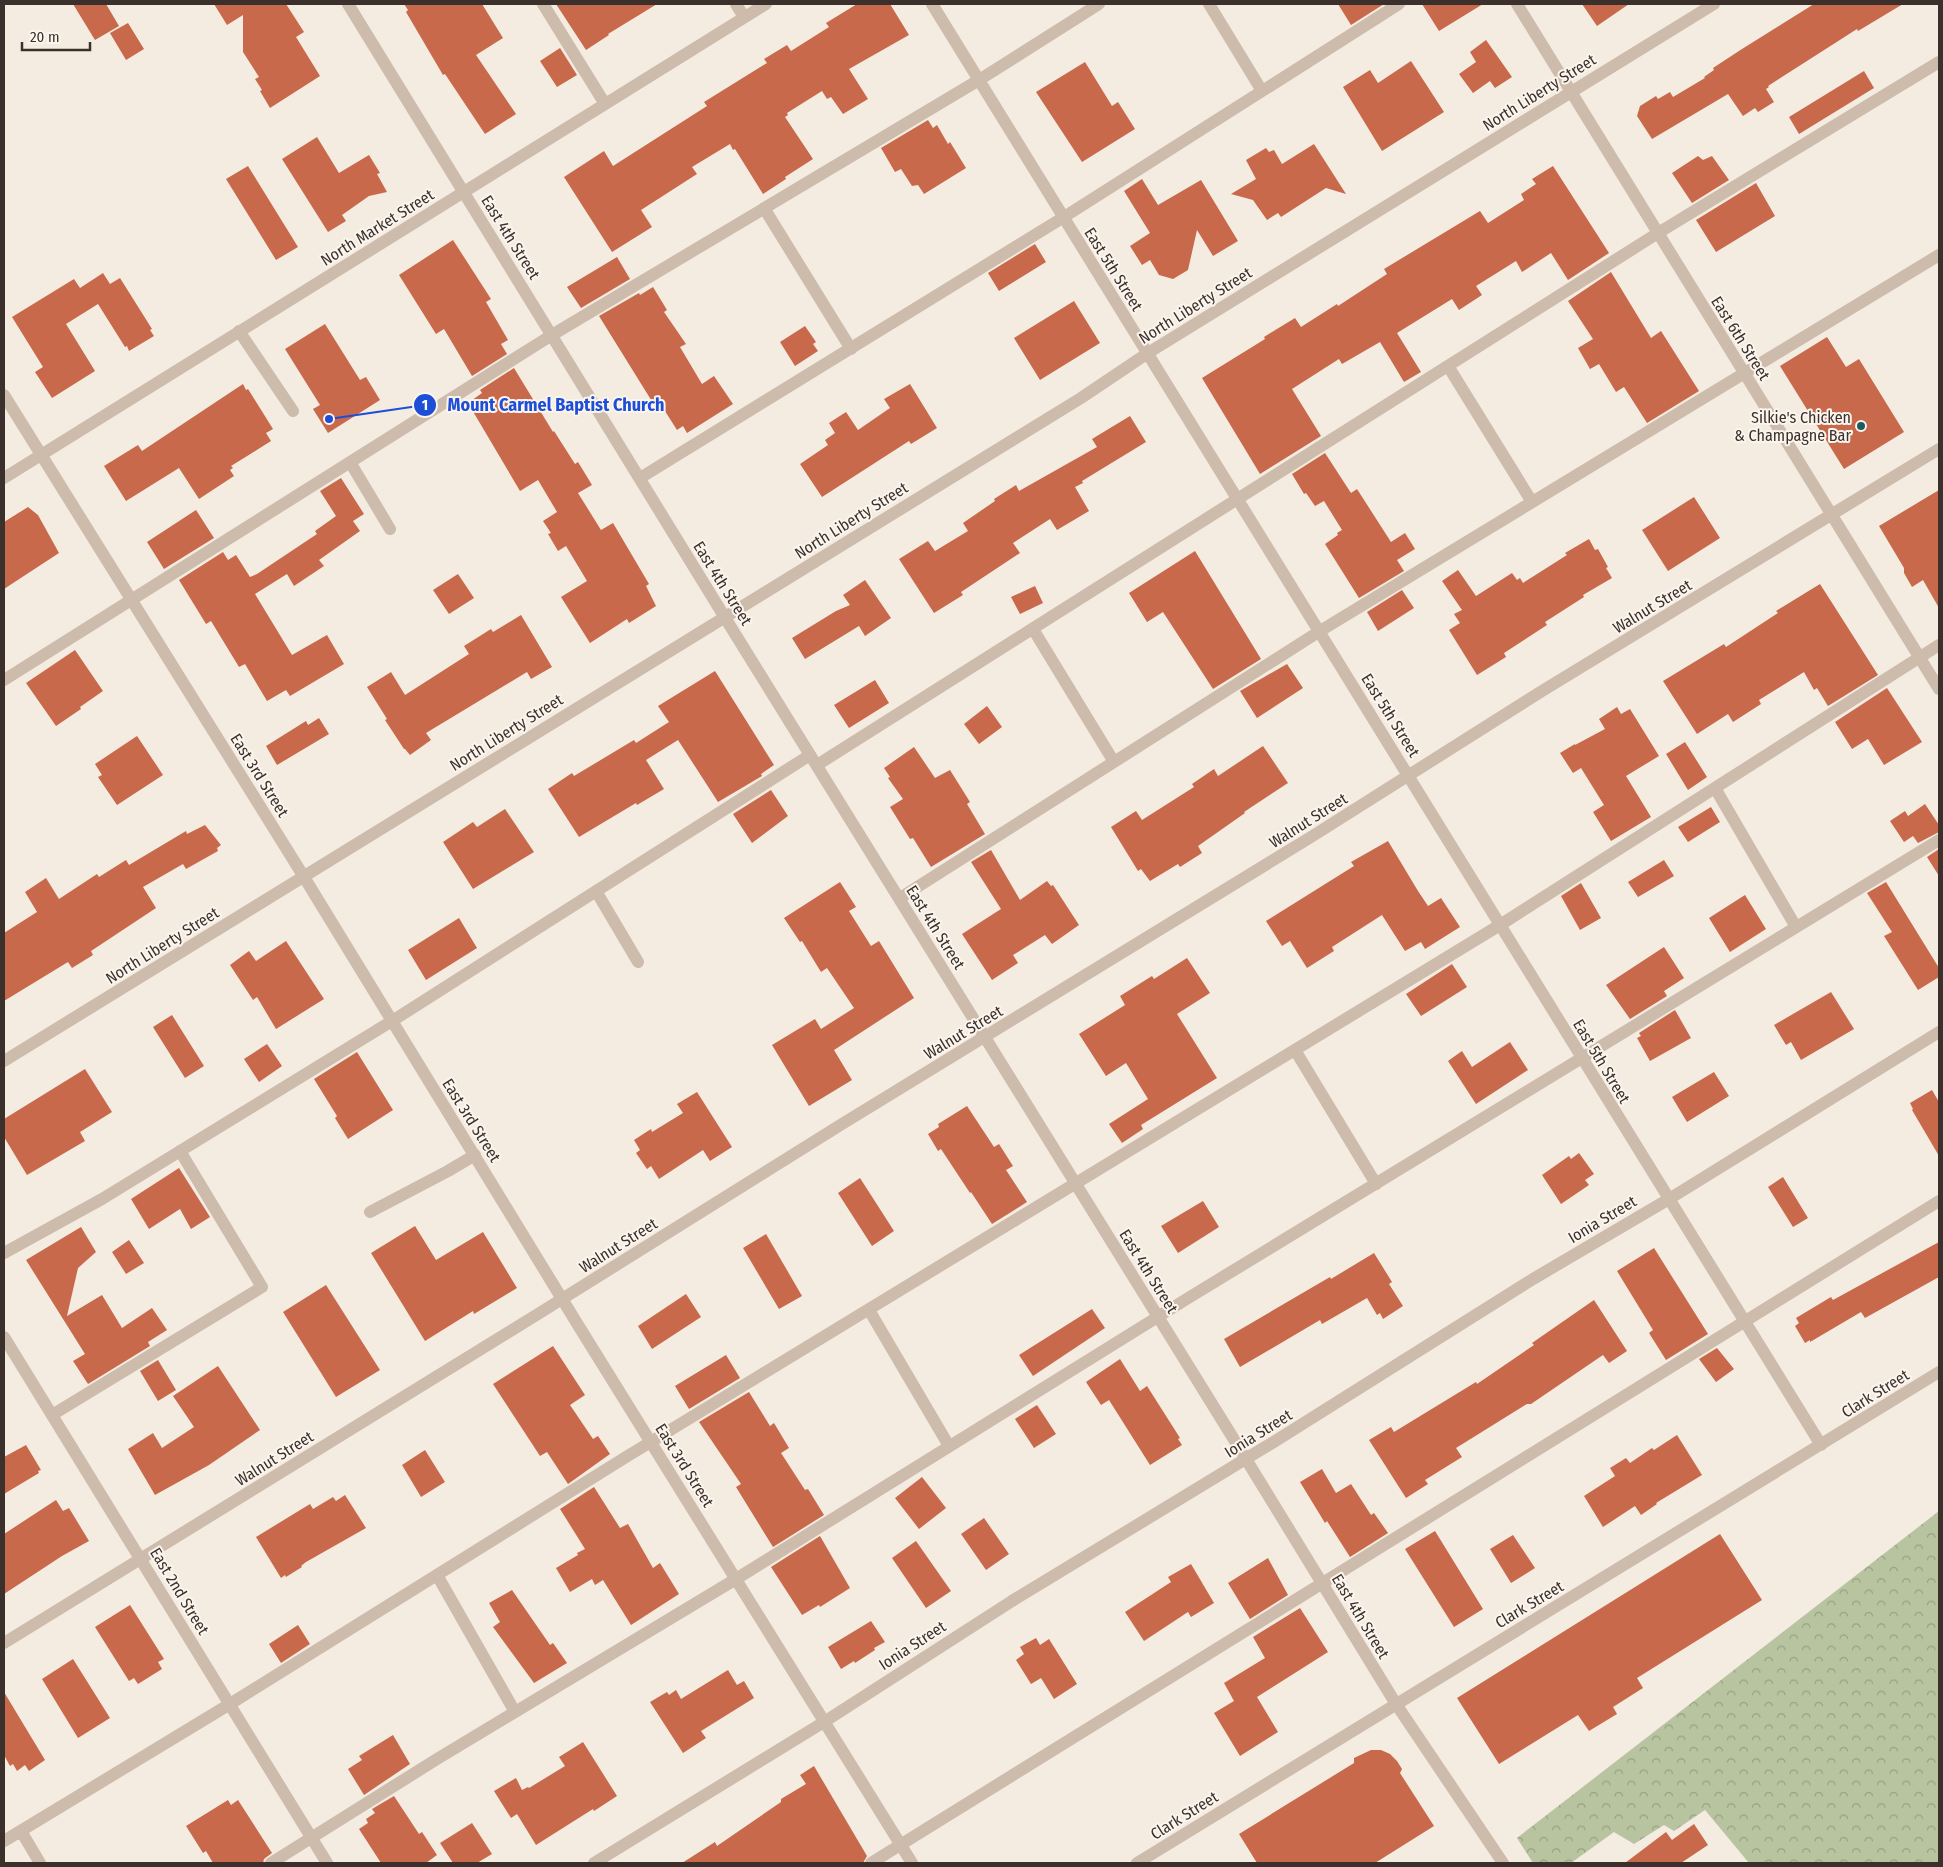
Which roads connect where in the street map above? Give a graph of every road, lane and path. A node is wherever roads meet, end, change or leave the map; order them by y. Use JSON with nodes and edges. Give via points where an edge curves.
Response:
{"nodes":[{"id":1,"x":348,"y":4,"type":"edge"},
{"id":2,"x":543,"y":4,"type":"edge"},
{"id":3,"x":736,"y":4,"type":"edge"},
{"id":4,"x":766,"y":4,"type":"edge"},
{"id":5,"x":932,"y":4,"type":"edge"},
{"id":6,"x":1099,"y":4,"type":"edge"},
{"id":7,"x":1209,"y":4,"type":"edge"},
{"id":8,"x":1399,"y":4,"type":"edge"},
{"id":9,"x":1517,"y":4,"type":"edge"},
{"id":10,"x":1714,"y":4,"type":"edge"},
{"id":11,"x":744,"y":17,"type":"junction"},
{"id":12,"x":1939,"y":62,"type":"edge"},
{"id":13,"x":978,"y":80,"type":"junction"},
{"id":14,"x":1262,"y":91,"type":"junction"},
{"id":15,"x":1571,"y":92,"type":"junction"},
{"id":16,"x":605,"y":104,"type":"junction"},
{"id":17,"x":465,"y":192,"type":"junction"},
{"id":18,"x":764,"y":208,"type":"junction"},
{"id":19,"x":1064,"y":217,"type":"junction"},
{"id":20,"x":1658,"y":233,"type":"junction"},
{"id":21,"x":1939,"y":255,"type":"edge"},
{"id":22,"x":239,"y":331,"type":"junction"},
{"id":23,"x":552,"y":335,"type":"junction"},
{"id":24,"x":850,"y":349,"type":"junction"},
{"id":25,"x":1148,"y":353,"type":"junction"},
{"id":26,"x":1448,"y":366,"type":"junction"},
{"id":27,"x":1744,"y":373,"type":"junction"},
{"id":28,"x":4,"y":395,"type":"edge"},
{"id":29,"x":293,"y":411,"type":"dead end"},
{"id":30,"x":1939,"y":449,"type":"edge"},
{"id":31,"x":40,"y":454,"type":"junction"},
{"id":32,"x":350,"y":462,"type":"junction"},
{"id":33,"x":4,"y":478,"type":"edge"},
{"id":34,"x":640,"y":478,"type":"junction"},
{"id":35,"x":1238,"y":499,"type":"junction"},
{"id":36,"x":1532,"y":502,"type":"junction"},
{"id":37,"x":1832,"y":516,"type":"junction"},
{"id":38,"x":390,"y":528,"type":"dead end"},
{"id":39,"x":132,"y":600,"type":"junction"},
{"id":40,"x":724,"y":616,"type":"junction"},
{"id":41,"x":1033,"y":629,"type":"junction"},
{"id":42,"x":1320,"y":631,"type":"junction"},
{"id":43,"x":1939,"y":645,"type":"edge"},
{"id":44,"x":1920,"y":657,"type":"junction"},
{"id":45,"x":4,"y":680,"type":"edge"},
{"id":46,"x":1939,"y":689,"type":"edge"},
{"id":47,"x":814,"y":760,"type":"junction"},
{"id":48,"x":1114,"y":762,"type":"junction"},
{"id":49,"x":1409,"y":775,"type":"junction"},
{"id":50,"x":1715,"y":788,"type":"junction"},
{"id":51,"x":1939,"y":840,"type":"edge"},
{"id":52,"x":304,"y":877,"type":"junction"},
{"id":53,"x":596,"y":891,"type":"junction"},
{"id":54,"x":900,"y":898,"type":"junction"},
{"id":55,"x":1500,"y":925,"type":"junction"},
{"id":56,"x":1796,"y":927,"type":"junction"},
{"id":57,"x":638,"y":962,"type":"dead end"},
{"id":58,"x":392,"y":1021,"type":"junction"},
{"id":59,"x":1939,"y":1032,"type":"edge"},
{"id":60,"x":986,"y":1037,"type":"junction"},
{"id":61,"x":1295,"y":1050,"type":"junction"},
{"id":62,"x":1582,"y":1058,"type":"junction"},
{"id":63,"x":4,"y":1061,"type":"edge"},
{"id":64,"x":180,"y":1151,"type":"junction"},
{"id":65,"x":475,"y":1155,"type":"junction"},
{"id":66,"x":1076,"y":1184,"type":"junction"},
{"id":67,"x":1376,"y":1184,"type":"junction"},
{"id":68,"x":1669,"y":1199,"type":"junction"},
{"id":69,"x":1939,"y":1201,"type":"edge"},
{"id":70,"x":370,"y":1212,"type":"dead end"},
{"id":71,"x":4,"y":1253,"type":"edge"},
{"id":72,"x":563,"y":1298,"type":"junction"},
{"id":73,"x":869,"y":1310,"type":"junction"},
{"id":74,"x":1159,"y":1317,"type":"junction"},
{"id":75,"x":1745,"y":1322,"type":"junction"},
{"id":76,"x":4,"y":1337,"type":"edge"},
{"id":77,"x":1939,"y":1372,"type":"edge"},
{"id":78,"x":52,"y":1416,"type":"junction"},
{"id":79,"x":651,"y":1442,"type":"junction"},
{"id":80,"x":1820,"y":1445,"type":"junction"},
{"id":81,"x":950,"y":1446,"type":"junction"},
{"id":82,"x":1246,"y":1459,"type":"junction"},
{"id":83,"x":140,"y":1558,"type":"junction"},
{"id":84,"x":437,"y":1575,"type":"junction"},
{"id":85,"x":736,"y":1579,"type":"junction"},
{"id":86,"x":1322,"y":1584,"type":"junction"},
{"id":87,"x":4,"y":1643,"type":"edge"},
{"id":88,"x":230,"y":1704,"type":"junction"},
{"id":89,"x":1396,"y":1704,"type":"junction"},
{"id":90,"x":515,"y":1712,"type":"junction"},
{"id":91,"x":824,"y":1722,"type":"junction"},
{"id":92,"x":21,"y":1830,"type":"junction"},
{"id":93,"x":312,"y":1838,"type":"junction"},
{"id":94,"x":4,"y":1841,"type":"edge"},
{"id":95,"x":901,"y":1845,"type":"junction"},
{"id":96,"x":40,"y":1863,"type":"edge"},
{"id":97,"x":271,"y":1863,"type":"edge"},
{"id":98,"x":327,"y":1863,"type":"edge"},
{"id":99,"x":594,"y":1863,"type":"edge"},
{"id":100,"x":871,"y":1863,"type":"edge"},
{"id":101,"x":912,"y":1863,"type":"edge"},
{"id":102,"x":1137,"y":1863,"type":"edge"},
{"id":103,"x":1503,"y":1863,"type":"edge"}],
"edges":[{"from":1,"to":17,"type":"street","name":"East 4th Street"},
{"from":2,"to":16,"type":"street"},
{"from":3,"to":11,"type":"street"},
{"from":4,"to":11,"type":"street","name":"North Market Street"},
{"from":5,"to":13,"type":"street","name":"East 5th Street"},
{"from":6,"to":13,"type":"street"},
{"from":7,"to":14,"type":"street"},
{"from":8,"to":14,"type":"street"},
{"from":9,"to":15,"type":"street","name":"East 6th Street"},
{"from":10,"to":15,"type":"street","name":"North Liberty Street"},
{"from":11,"to":16,"type":"street","name":"North Market Street"},
{"from":12,"to":20,"type":"street"},
{"from":13,"to":18,"type":"street"},
{"from":13,"to":19,"type":"street","name":"East 5th Street"},
{"from":14,"to":19,"type":"street"},
{"from":15,"to":20,"type":"street","name":"East 6th Street"},
{"from":15,"to":25,"type":"street","name":"North Liberty Street"},
{"from":16,"to":17,"type":"street","name":"North Market Street"},
{"from":17,"to":22,"type":"street","name":"North Market Street"},
{"from":17,"to":23,"type":"street","name":"East 4th Street"},
{"from":18,"to":23,"type":"street"},
{"from":18,"to":24,"type":"street"},
{"from":19,"to":24,"type":"street"},
{"from":19,"to":25,"type":"street","name":"East 5th Street"},
{"from":20,"to":26,"type":"street"},
{"from":20,"to":27,"type":"street","name":"East 6th Street"},
{"from":21,"to":27,"type":"street"},
{"from":22,"to":29,"type":"street"},
{"from":22,"to":31,"type":"street","name":"North Market Street"},
{"from":23,"to":32,"type":"street"},
{"from":23,"to":34,"type":"street","name":"East 4th Street"},
{"from":24,"to":34,"type":"street"},
{"from":25,"to":35,"type":"street","name":"East 5th Street"},
{"from":25,"to":40,"type":"street","name":"North Liberty Street"},
{"from":26,"to":35,"type":"street"},
{"from":26,"to":36,"type":"street"},
{"from":27,"to":36,"type":"street"},
{"from":27,"to":37,"type":"street","name":"East 6th Street"},
{"from":28,"to":31,"type":"street","name":"East 3rd Street"},
{"from":30,"to":37,"type":"street","name":"Walnut Street"},
{"from":31,"to":33,"type":"street","name":"North Market Street"},
{"from":31,"to":39,"type":"street","name":"East 3rd Street"},
{"from":32,"to":38,"type":"street"},
{"from":32,"to":39,"type":"street"},
{"from":34,"to":40,"type":"street","name":"East 4th Street"},
{"from":35,"to":41,"type":"street"},
{"from":35,"to":42,"type":"street","name":"East 5th Street"},
{"from":36,"to":42,"type":"street"},
{"from":37,"to":44,"type":"street","name":"East 6th Street"},
{"from":37,"to":49,"type":"street","name":"Walnut Street"},
{"from":39,"to":45,"type":"street"},
{"from":39,"to":52,"type":"street","name":"East 3rd Street"},
{"from":40,"to":47,"type":"street","name":"East 4th Street"},
{"from":40,"to":52,"type":"street","name":"North Liberty Street"},
{"from":41,"to":47,"type":"street"},
{"from":41,"to":48,"type":"street"},
{"from":42,"to":48,"type":"street"},
{"from":42,"to":49,"type":"street","name":"East 5th Street"},
{"from":43,"to":44,"type":"street"},
{"from":44,"to":46,"type":"street","name":"East 6th Street"},
{"from":44,"to":50,"type":"street"},
{"from":47,"to":53,"type":"street"},
{"from":47,"to":54,"type":"street","name":"East 4th Street"},
{"from":48,"to":54,"type":"street"},
{"from":49,"to":55,"type":"street","name":"East 5th Street"},
{"from":49,"to":60,"type":"street","name":"Walnut Street"},
{"from":50,"to":55,"type":"street"},
{"from":50,"to":56,"type":"street"},
{"from":51,"to":56,"type":"street"},
{"from":52,"to":58,"type":"street","name":"East 3rd Street"},
{"from":52,"to":63,"type":"street","name":"North Liberty Street"},
{"from":53,"to":57,"type":"street"},
{"from":53,"to":58,"type":"street"},
{"from":54,"to":60,"type":"street","name":"East 4th Street"},
{"from":55,"to":61,"type":"street"},
{"from":55,"to":62,"type":"street","name":"East 5th Street"},
{"from":56,"to":62,"type":"street"},
{"from":58,"to":64,"type":"street"},
{"from":58,"to":65,"type":"street","name":"East 3rd Street"},
{"from":59,"to":68,"type":"street","name":"Ionia Street"},
{"from":60,"to":66,"type":"street","name":"East 4th Street"},
{"from":60,"to":72,"type":"street","name":"Walnut Street"},
{"from":61,"to":66,"type":"street"},
{"from":61,"to":67,"type":"street"},
{"from":62,"to":67,"type":"street"},
{"from":62,"to":68,"type":"street","name":"East 5th Street"},
{"from":64,"to":71,"type":"street"},
{"from":64,"to":78,"type":"street","via":[[262,1287]]},
{"from":65,"to":70,"type":"street"},
{"from":65,"to":72,"type":"street","name":"East 3rd Street"},
{"from":66,"to":73,"type":"street"},
{"from":66,"to":74,"type":"street","name":"East 4th Street"},
{"from":67,"to":74,"type":"street"},
{"from":68,"to":75,"type":"street","name":"East 5th Street"},
{"from":68,"to":82,"type":"street","name":"Ionia Street"},
{"from":69,"to":75,"type":"street"},
{"from":72,"to":79,"type":"street","name":"East 3rd Street"},
{"from":72,"to":83,"type":"street","name":"Walnut Street"},
{"from":73,"to":79,"type":"street"},
{"from":73,"to":81,"type":"street"},
{"from":74,"to":81,"type":"street"},
{"from":74,"to":82,"type":"street","name":"East 4th Street"},
{"from":75,"to":80,"type":"street","name":"East 5th Street"},
{"from":75,"to":86,"type":"street"},
{"from":76,"to":78,"type":"street","name":"East 2nd Street"},
{"from":77,"to":80,"type":"street","name":"Clark Street"},
{"from":78,"to":83,"type":"street","name":"East 2nd Street"},
{"from":79,"to":84,"type":"street"},
{"from":79,"to":85,"type":"street","name":"East 3rd Street"},
{"from":80,"to":89,"type":"street","name":"Clark Street"},
{"from":81,"to":85,"type":"street"},
{"from":82,"to":86,"type":"street","name":"East 4th Street"},
{"from":82,"to":91,"type":"street","name":"Ionia Street","via":[[1012,1601]]},
{"from":83,"to":87,"type":"street","name":"Walnut Street"},
{"from":83,"to":88,"type":"street","name":"East 2nd Street"},
{"from":84,"to":88,"type":"street"},
{"from":84,"to":90,"type":"street"},
{"from":85,"to":90,"type":"street"},
{"from":85,"to":91,"type":"street","name":"East 3rd Street"},
{"from":86,"to":89,"type":"street","name":"East 4th Street"},
{"from":86,"to":95,"type":"street"},
{"from":88,"to":92,"type":"street"},
{"from":88,"to":93,"type":"street","name":"East 2nd Street"},
{"from":89,"to":102,"type":"street","name":"Clark Street"},
{"from":89,"to":103,"type":"street","name":"East 4th Street"},
{"from":90,"to":93,"type":"street"},
{"from":91,"to":95,"type":"street","name":"East 3rd Street"},
{"from":91,"to":99,"type":"street","name":"Ionia Street"},
{"from":92,"to":94,"type":"street"},
{"from":92,"to":96,"type":"street"},
{"from":93,"to":97,"type":"street"},
{"from":93,"to":98,"type":"street","name":"East 2nd Street"},
{"from":95,"to":100,"type":"street"},
{"from":95,"to":101,"type":"street","name":"East 3rd Street"}]}
